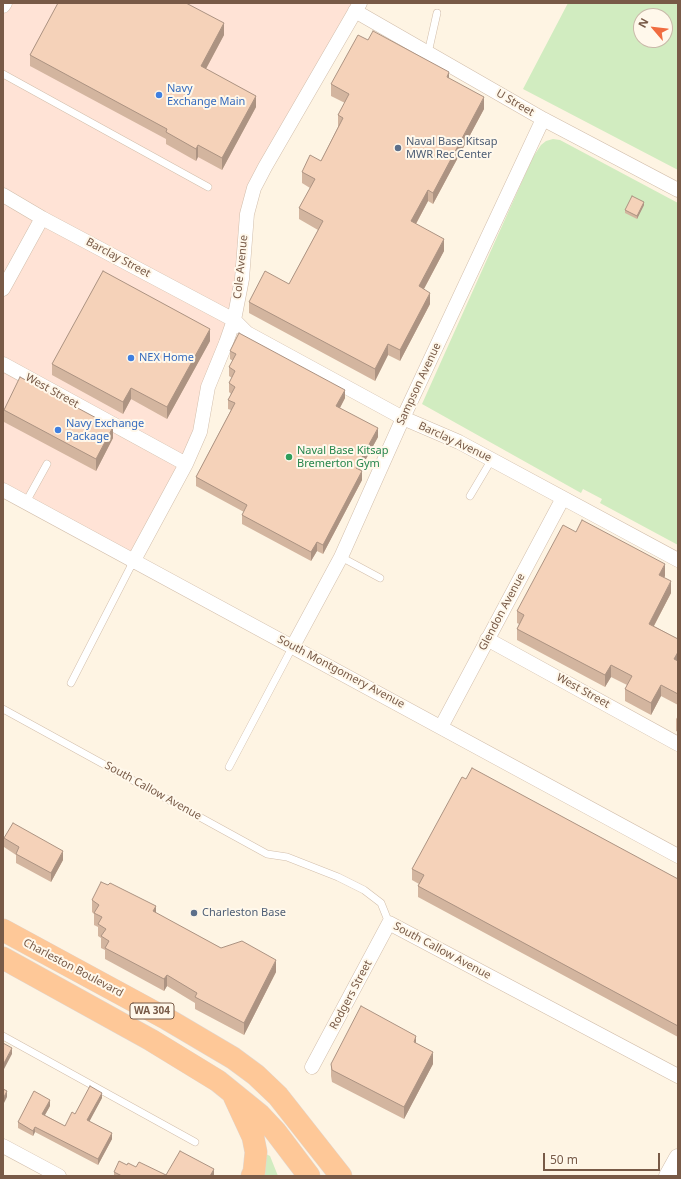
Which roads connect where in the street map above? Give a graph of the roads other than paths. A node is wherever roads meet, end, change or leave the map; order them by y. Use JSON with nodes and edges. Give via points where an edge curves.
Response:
{"nodes":[{"id":1,"x":5,"y":3,"type":"edge"},
{"id":2,"x":3,"y":6,"type":"edge"},
{"id":3,"x":358,"y":7,"type":"edge"},
{"id":4,"x":437,"y":13,"type":"dead end"},
{"id":5,"x":428,"y":53,"type":"junction"},
{"id":6,"x":3,"y":74,"type":"edge"},
{"id":7,"x":543,"y":119,"type":"junction"},
{"id":8,"x":208,"y":186,"type":"dead end"},
{"id":9,"x":678,"y":190,"type":"edge"},
{"id":10,"x":3,"y":195,"type":"edge"},
{"id":11,"x":42,"y":218,"type":"junction"},
{"id":12,"x":3,"y":289,"type":"edge"},
{"id":13,"x":234,"y":320,"type":"junction"},
{"id":14,"x":3,"y":364,"type":"edge"},
{"id":15,"x":403,"y":418,"type":"junction"},
{"id":16,"x":492,"y":459,"type":"junction"},
{"id":17,"x":47,"y":464,"type":"dead end"},
{"id":18,"x":186,"y":464,"type":"junction"},
{"id":19,"x":3,"y":490,"type":"edge"},
{"id":20,"x":470,"y":496,"type":"dead end"},
{"id":21,"x":563,"y":498,"type":"junction"},
{"id":22,"x":26,"y":502,"type":"junction"},
{"id":23,"x":341,"y":558,"type":"junction"},
{"id":24,"x":678,"y":560,"type":"edge"},
{"id":25,"x":134,"y":562,"type":"junction"},
{"id":26,"x":380,"y":578,"type":"dead end"},
{"id":27,"x":487,"y":639,"type":"junction"},
{"id":28,"x":293,"y":646,"type":"junction"},
{"id":29,"x":71,"y":684,"type":"dead end"},
{"id":30,"x":3,"y":709,"type":"edge"},
{"id":31,"x":441,"y":726,"type":"junction"},
{"id":32,"x":678,"y":744,"type":"edge"},
{"id":33,"x":229,"y":767,"type":"dead end"},
{"id":34,"x":678,"y":856,"type":"edge"},
{"id":35,"x":390,"y":923,"type":"junction"},
{"id":36,"x":3,"y":930,"type":"edge"},
{"id":37,"x":3,"y":958,"type":"edge"},
{"id":38,"x":3,"y":1036,"type":"edge"},
{"id":39,"x":312,"y":1067,"type":"dead end"},
{"id":40,"x":678,"y":1076,"type":"edge"},
{"id":41,"x":232,"y":1091,"type":"junction"},
{"id":42,"x":195,"y":1142,"type":"dead end"},
{"id":43,"x":3,"y":1146,"type":"edge"},
{"id":44,"x":678,"y":1158,"type":"edge"},
{"id":45,"x":59,"y":1176,"type":"edge"},
{"id":46,"x":252,"y":1176,"type":"edge"},
{"id":47,"x":309,"y":1176,"type":"edge"},
{"id":48,"x":341,"y":1176,"type":"edge"},
{"id":49,"x":668,"y":1176,"type":"edge"}],
"edges":[{"from":1,"to":2,"type":"street"},
{"from":3,"to":5,"type":"street","name":"U Street"},
{"from":3,"to":13,"type":"street","name":"Cole Avenue","via":[[254,188],[247,214],[242,279]]},
{"from":4,"to":5,"type":"lane"},
{"from":5,"to":7,"type":"street","name":"U Street"},
{"from":6,"to":8,"type":"lane"},
{"from":7,"to":9,"type":"street","name":"U Street"},
{"from":7,"to":15,"type":"street","name":"Sampson Avenue"},
{"from":10,"to":11,"type":"street","name":"Barclay Street"},
{"from":11,"to":12,"type":"street"},
{"from":11,"to":13,"type":"street","name":"Barclay Street"},
{"from":13,"to":15,"type":"street","name":"Barclay Avenue","via":[[247,333]]},
{"from":13,"to":18,"type":"street","name":"Cole Avenue","via":[[208,386],[200,432]]},
{"from":14,"to":18,"type":"street","name":"West Street"},
{"from":15,"to":16,"type":"street","name":"Barclay Avenue"},
{"from":15,"to":23,"type":"street","name":"Sampson Avenue"},
{"from":16,"to":20,"type":"lane"},
{"from":16,"to":21,"type":"street","name":"Barclay Avenue"},
{"from":17,"to":22,"type":"lane"},
{"from":18,"to":25,"type":"street","name":"Cole Avenue"},
{"from":19,"to":22,"type":"street","name":"South Montgomery Avenue"},
{"from":21,"to":24,"type":"street","name":"Barclay Avenue"},
{"from":21,"to":27,"type":"street","name":"Glendon Avenue"},
{"from":22,"to":25,"type":"street","name":"South Montgomery Avenue"},
{"from":23,"to":26,"type":"lane"},
{"from":23,"to":28,"type":"street","name":"Sampson Avenue"},
{"from":25,"to":28,"type":"street","name":"South Montgomery Avenue"},
{"from":25,"to":29,"type":"lane"},
{"from":27,"to":31,"type":"street","name":"Glendon Avenue"},
{"from":27,"to":32,"type":"street","name":"West Street"},
{"from":28,"to":31,"type":"street","name":"South Montgomery Avenue"},
{"from":28,"to":33,"type":"lane"},
{"from":30,"to":35,"type":"lane","name":"South Callow Avenue","via":[[267,854],[287,857],[364,890],[381,903]]},
{"from":31,"to":34,"type":"street","name":"South Montgomery Avenue"},
{"from":35,"to":39,"type":"street","name":"Rodgers Street"},
{"from":35,"to":40,"type":"street","name":"South Callow Avenue"},
{"from":36,"to":48,"type":"highway","name":"Charleston Boulevard","number":"WA 304","via":[[233,1058],[278,1096]]},
{"from":37,"to":41,"type":"highway","number":"WA 304","via":[[164,1047]]},
{"from":38,"to":42,"type":"lane"},
{"from":41,"to":46,"type":"highway","via":[[255,1147]]},
{"from":41,"to":47,"type":"highway","number":"WA 304","via":[[260,1114]]},
{"from":43,"to":45,"type":"street"},
{"from":44,"to":49,"type":"street"}]}
